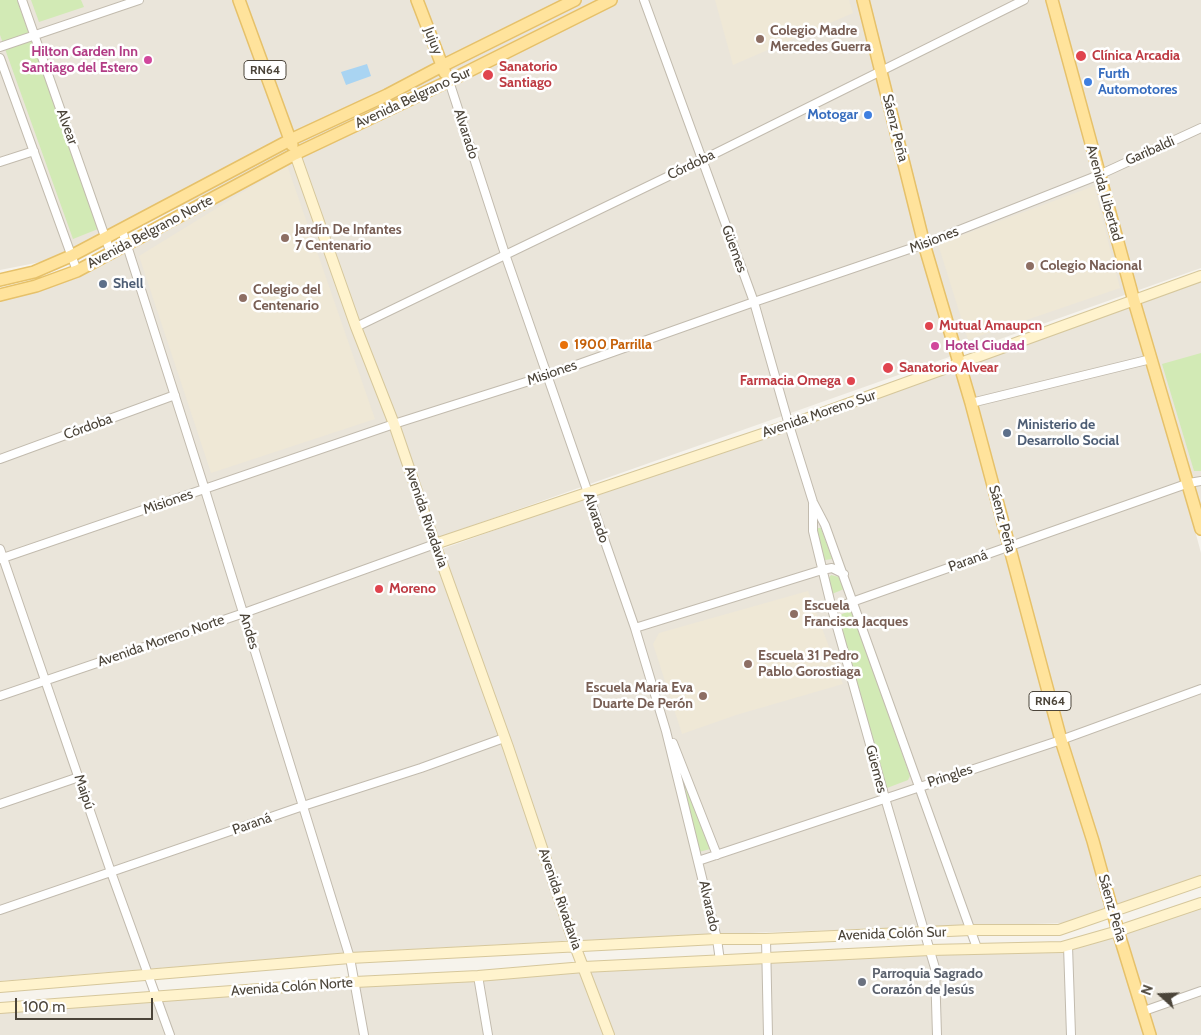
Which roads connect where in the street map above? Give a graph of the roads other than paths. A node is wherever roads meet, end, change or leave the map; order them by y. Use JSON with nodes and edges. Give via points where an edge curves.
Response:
{"nodes":[{"id":1,"x":22,"y":0,"type":"edge"},
{"id":2,"x":139,"y":0,"type":"edge"},
{"id":3,"x":239,"y":0,"type":"edge"},
{"id":4,"x":417,"y":0,"type":"edge"},
{"id":5,"x":575,"y":0,"type":"edge"},
{"id":6,"x":611,"y":0,"type":"edge"},
{"id":7,"x":644,"y":0,"type":"edge"},
{"id":8,"x":863,"y":0,"type":"edge"},
{"id":9,"x":1024,"y":0,"type":"edge"},
{"id":10,"x":1052,"y":0,"type":"edge"},
{"id":11,"x":34,"y":35,"type":"junction"},
{"id":12,"x":0,"y":47,"type":"edge"},
{"id":13,"x":0,"y":58,"type":"edge"},
{"id":14,"x":442,"y":66,"type":"junction"},
{"id":15,"x":881,"y":71,"type":"junction"},
{"id":16,"x":448,"y":82,"type":"junction"},
{"id":17,"x":1201,"y":128,"type":"edge"},
{"id":18,"x":290,"y":140,"type":"junction"},
{"id":19,"x":34,"y":151,"type":"junction"},
{"id":20,"x":295,"y":154,"type":"junction"},
{"id":21,"x":702,"y":160,"type":"junction"},
{"id":22,"x":0,"y":162,"type":"edge"},
{"id":23,"x":1098,"y":175,"type":"junction"},
{"id":24,"x":122,"y":230,"type":"junction"},
{"id":25,"x":106,"y":237,"type":"junction"},
{"id":26,"x":924,"y":244,"type":"junction"},
{"id":27,"x":127,"y":245,"type":"junction"},
{"id":28,"x":111,"y":254,"type":"junction"},
{"id":29,"x":505,"y":254,"type":"junction"},
{"id":30,"x":72,"y":256,"type":"junction"},
{"id":31,"x":77,"y":271,"type":"junction"},
{"id":32,"x":1201,"y":276,"type":"edge"},
{"id":33,"x":0,"y":280,"type":"edge"},
{"id":34,"x":0,"y":295,"type":"edge"},
{"id":35,"x":1134,"y":301,"type":"junction"},
{"id":36,"x":754,"y":302,"type":"junction"},
{"id":37,"x":356,"y":327,"type":"junction"},
{"id":38,"x":1151,"y":359,"type":"junction"},
{"id":39,"x":960,"y":364,"type":"junction"},
{"id":40,"x":548,"y":375,"type":"junction"},
{"id":41,"x":176,"y":396,"type":"junction"},
{"id":42,"x":971,"y":403,"type":"junction"},
{"id":43,"x":394,"y":424,"type":"junction"},
{"id":44,"x":789,"y":425,"type":"junction"},
{"id":45,"x":0,"y":460,"type":"edge"},
{"id":46,"x":1201,"y":482,"type":"edge"},
{"id":47,"x":1189,"y":483,"type":"junction"},
{"id":48,"x":205,"y":490,"type":"junction"},
{"id":49,"x":588,"y":493,"type":"junction"},
{"id":50,"x":813,"y":502,"type":"junction"},
{"id":51,"x":1201,"y":529,"type":"edge"},
{"id":52,"x":434,"y":544,"type":"junction"},
{"id":53,"x":1010,"y":546,"type":"junction"},
{"id":54,"x":0,"y":549,"type":"edge"},
{"id":55,"x":2,"y":558,"type":"edge"},
{"id":56,"x":822,"y":570,"type":"junction"},
{"id":57,"x":844,"y":574,"type":"junction"},
{"id":58,"x":853,"y":601,"type":"junction"},
{"id":59,"x":832,"y":609,"type":"junction"},
{"id":60,"x":244,"y":613,"type":"junction"},
{"id":61,"x":634,"y":628,"type":"junction"},
{"id":62,"x":45,"y":680,"type":"junction"},
{"id":63,"x":1201,"y":688,"type":"edge"},
{"id":64,"x":0,"y":696,"type":"edge"},
{"id":65,"x":666,"y":731,"type":"junction"},
{"id":66,"x":504,"y":738,"type":"junction"},
{"id":67,"x":1061,"y":740,"type":"junction"},
{"id":68,"x":79,"y":777,"type":"junction"},
{"id":69,"x":919,"y":786,"type":"junction"},
{"id":70,"x":884,"y":798,"type":"junction"},
{"id":71,"x":0,"y":804,"type":"edge"},
{"id":72,"x":303,"y":806,"type":"junction"},
{"id":73,"x":718,"y":855,"type":"junction"},
{"id":74,"x":698,"y":861,"type":"junction"},
{"id":75,"x":111,"y":872,"type":"junction"},
{"id":76,"x":1201,"y":882,"type":"edge"},
{"id":77,"x":1201,"y":903,"type":"edge"},
{"id":78,"x":0,"y":910,"type":"edge"},
{"id":79,"x":1114,"y":912,"type":"junction"},
{"id":80,"x":971,"y":930,"type":"junction"},
{"id":81,"x":1118,"y":931,"type":"junction"},
{"id":82,"x":924,"y":932,"type":"junction"},
{"id":83,"x":717,"y":939,"type":"junction"},
{"id":84,"x":766,"y":939,"type":"junction"},
{"id":85,"x":575,"y":946,"type":"junction"},
{"id":86,"x":1068,"y":946,"type":"junction"},
{"id":87,"x":977,"y":948,"type":"junction"},
{"id":88,"x":930,"y":950,"type":"junction"},
{"id":89,"x":350,"y":958,"type":"junction"},
{"id":90,"x":767,"y":959,"type":"junction"},
{"id":91,"x":720,"y":961,"type":"junction"},
{"id":92,"x":584,"y":967,"type":"junction"},
{"id":93,"x":147,"y":974,"type":"junction"},
{"id":94,"x":478,"y":976,"type":"junction"},
{"id":95,"x":355,"y":982,"type":"junction"},
{"id":96,"x":0,"y":987,"type":"edge"},
{"id":97,"x":1201,"y":992,"type":"edge"},
{"id":98,"x":156,"y":996,"type":"junction"},
{"id":99,"x":0,"y":1008,"type":"edge"},
{"id":100,"x":1144,"y":1011,"type":"junction"},
{"id":101,"x":170,"y":1035,"type":"edge"},
{"id":102,"x":364,"y":1035,"type":"edge"},
{"id":103,"x":488,"y":1035,"type":"edge"},
{"id":104,"x":609,"y":1035,"type":"edge"},
{"id":105,"x":768,"y":1035,"type":"edge"},
{"id":106,"x":938,"y":1035,"type":"edge"},
{"id":107,"x":1071,"y":1035,"type":"edge"},
{"id":108,"x":1150,"y":1035,"type":"edge"}],
"edges":[{"from":1,"to":11,"type":"street","name":"Alvear"},
{"from":2,"to":11,"type":"street"},
{"from":3,"to":18,"type":"main road","name":"Avenida Rivadavia","number":"RN64"},
{"from":4,"to":14,"type":"main road","name":"Jujuy"},
{"from":5,"to":14,"type":"main road","name":"Avenida Belgrano Sur"},
{"from":6,"to":16,"type":"main road","name":"Avenida Belgrano Sur"},
{"from":7,"to":21,"type":"street","name":"Güemes"},
{"from":8,"to":15,"type":"main road","name":"Sáenz Peña"},
{"from":9,"to":15,"type":"street","name":"Córdoba"},
{"from":10,"to":23,"type":"main road","name":"Avenida Libertad"},
{"from":11,"to":12,"type":"street"},
{"from":11,"to":25,"type":"street","name":"Alvear"},
{"from":13,"to":19,"type":"street"},
{"from":14,"to":16,"type":"main road","name":"Jujuy"},
{"from":14,"to":18,"type":"main road","name":"Avenida Belgrano Sur"},
{"from":15,"to":21,"type":"street","name":"Córdoba"},
{"from":15,"to":26,"type":"main road","name":"Sáenz Peña"},
{"from":16,"to":20,"type":"main road","name":"Avenida Belgrano Sur"},
{"from":16,"to":29,"type":"street","name":"Alvarado"},
{"from":17,"to":23,"type":"street","name":"Garibaldi"},
{"from":18,"to":20,"type":"main road","name":"Avenida Rivadavia","number":"RN64"},
{"from":18,"to":24,"type":"main road","name":"Avenida Belgrano Norte"},
{"from":19,"to":22,"type":"street"},
{"from":19,"to":30,"type":"street"},
{"from":20,"to":27,"type":"main road","name":"Avenida Belgrano Norte"},
{"from":20,"to":37,"type":"main road","name":"Avenida Rivadavia","number":"RN64"},
{"from":21,"to":29,"type":"street","name":"Córdoba"},
{"from":21,"to":36,"type":"street","name":"Güemes"},
{"from":23,"to":26,"type":"street","name":"Misiones"},
{"from":23,"to":35,"type":"main road","name":"Avenida Libertad"},
{"from":24,"to":25,"type":"main road","name":"Avenida Belgrano Norte"},
{"from":24,"to":27,"type":"street","name":"Andes"},
{"from":25,"to":28,"type":"street","name":"Alvear"},
{"from":25,"to":30,"type":"main road","name":"Avenida Belgrano Norte"},
{"from":26,"to":36,"type":"street","name":"Misiones"},
{"from":26,"to":39,"type":"main road","name":"Sáenz Peña"},
{"from":27,"to":28,"type":"main road","name":"Avenida Belgrano Norte"},
{"from":27,"to":41,"type":"street","name":"Andes"},
{"from":28,"to":31,"type":"main road","name":"Avenida Belgrano Norte"},
{"from":29,"to":37,"type":"street","name":"Córdoba"},
{"from":29,"to":40,"type":"street","name":"Alvarado"},
{"from":30,"to":31,"type":"street"},
{"from":30,"to":33,"type":"main road","name":"Avenida Belgrano Norte","via":[[34,272]]},
{"from":31,"to":34,"type":"main road","name":"Avenida Belgrano Norte"},
{"from":32,"to":35,"type":"main road","name":"Avenida Moreno Sur"},
{"from":35,"to":38,"type":"main road","name":"Avenida Libertad"},
{"from":35,"to":39,"type":"main road","name":"Avenida Moreno Sur"},
{"from":36,"to":40,"type":"street","name":"Misiones"},
{"from":36,"to":44,"type":"street","name":"Güemes"},
{"from":37,"to":43,"type":"main road","name":"Avenida Rivadavia","number":"RN64"},
{"from":38,"to":42,"type":"street"},
{"from":38,"to":47,"type":"main road","name":"Avenida Libertad"},
{"from":39,"to":42,"type":"main road","name":"Sáenz Peña","number":"RN64"},
{"from":39,"to":44,"type":"main road","name":"Avenida Moreno Sur"},
{"from":40,"to":43,"type":"street","name":"Misiones"},
{"from":40,"to":49,"type":"street","name":"Alvarado"},
{"from":41,"to":45,"type":"street","name":"Córdoba"},
{"from":41,"to":48,"type":"street","name":"Andes"},
{"from":42,"to":53,"type":"main road","name":"Sáenz Peña","number":"RN64"},
{"from":43,"to":48,"type":"street","name":"Misiones"},
{"from":43,"to":52,"type":"main road","name":"Avenida Rivadavia","number":"RN64"},
{"from":44,"to":49,"type":"main road","name":"Avenida Moreno Sur"},
{"from":44,"to":50,"type":"street","name":"Güemes"},
{"from":46,"to":47,"type":"street","name":"Paraná"},
{"from":47,"to":51,"type":"main road","name":"Avenida Libertad"},
{"from":47,"to":53,"type":"street","name":"Paraná"},
{"from":48,"to":55,"type":"street","name":"Misiones"},
{"from":48,"to":60,"type":"street","name":"Andes"},
{"from":49,"to":52,"type":"main road","name":"Avenida Moreno Sur"},
{"from":49,"to":61,"type":"street","name":"Alvarado"},
{"from":50,"to":56,"type":"street","name":"Güemes","via":[[812,531]]},
{"from":50,"to":57,"type":"street","name":"Güemes","via":[[826,525]]},
{"from":52,"to":60,"type":"street","name":"Avenida Moreno Norte"},
{"from":52,"to":66,"type":"main road","name":"Avenida Rivadavia"},
{"from":53,"to":58,"type":"street","name":"Paraná"},
{"from":53,"to":67,"type":"main road","name":"Sáenz Peña","number":"RN64"},
{"from":54,"to":55,"type":"street","name":"Maipú"},
{"from":55,"to":62,"type":"street","name":"Maipú"},
{"from":56,"to":57,"type":"street","via":[[832,568]]},
{"from":56,"to":59,"type":"street","name":"Güemes"},
{"from":56,"to":61,"type":"street"},
{"from":57,"to":58,"type":"street","name":"Güemes"},
{"from":58,"to":59,"type":"street","name":"Paraná"},
{"from":58,"to":69,"type":"street","name":"Güemes"},
{"from":59,"to":70,"type":"street","name":"Güemes"},
{"from":60,"to":62,"type":"street","name":"Avenida Moreno Norte"},
{"from":60,"to":72,"type":"street","name":"Andes"},
{"from":61,"to":65,"type":"street","name":"Alvarado"},
{"from":62,"to":64,"type":"street","name":"Avenida Moreno Norte"},
{"from":62,"to":68,"type":"street","name":"Maipú"},
{"from":63,"to":67,"type":"street","name":"Pringles"},
{"from":65,"to":73,"type":"street"},
{"from":65,"to":74,"type":"street","name":"Alvarado"},
{"from":66,"to":72,"type":"street","name":"Paraná"},
{"from":66,"to":85,"type":"main road","name":"Avenida Rivadavia"},
{"from":67,"to":69,"type":"street","name":"Pringles"},
{"from":67,"to":79,"type":"main road","name":"Sáenz Peña","number":"RN64"},
{"from":68,"to":71,"type":"street"},
{"from":68,"to":75,"type":"street","name":"Maipú"},
{"from":69,"to":70,"type":"street","name":"Pringles"},
{"from":69,"to":80,"type":"street","name":"Güemes"},
{"from":70,"to":73,"type":"street","name":"Pringles"},
{"from":70,"to":82,"type":"street","name":"Güemes"},
{"from":72,"to":75,"type":"street","name":"Paraná"},
{"from":72,"to":89,"type":"street","name":"Andes"},
{"from":73,"to":74,"type":"street","name":"Pringles"},
{"from":74,"to":83,"type":"street","name":"Alvarado"},
{"from":75,"to":78,"type":"street","name":"Paraná"},
{"from":75,"to":93,"type":"street","name":"Maipú"},
{"from":76,"to":79,"type":"main road","name":"Avenida Colón Sur"},
{"from":77,"to":81,"type":"main road","name":"Avenida Colón Sur"},
{"from":79,"to":80,"type":"main road","name":"Avenida Colón Sur","via":[[1059,930]]},
{"from":79,"to":81,"type":"main road","name":"Sáenz Peña","number":"RN64"},
{"from":80,"to":82,"type":"main road","name":"Avenida Colón Sur"},
{"from":80,"to":87,"type":"street","name":"Güemes"},
{"from":81,"to":86,"type":"main road","name":"Avenida Colón Sur"},
{"from":81,"to":100,"type":"main road","name":"Sáenz Peña","number":"RN64"},
{"from":82,"to":84,"type":"main road","name":"Avenida Colón Sur"},
{"from":82,"to":88,"type":"street","name":"Güemes"},
{"from":83,"to":84,"type":"main road","name":"Avenida Colón Sur"},
{"from":83,"to":85,"type":"main road","name":"Avenida Colón Sur"},
{"from":83,"to":91,"type":"street","name":"Alvarado"},
{"from":84,"to":90,"type":"street"},
{"from":85,"to":89,"type":"main road","name":"Avenida Colón Norte"},
{"from":85,"to":92,"type":"main road","name":"Avenida Rivadavia"},
{"from":86,"to":87,"type":"main road","name":"Avenida Colón Sur"},
{"from":86,"to":107,"type":"street"},
{"from":87,"to":88,"type":"main road","name":"Avenida Colón Sur"},
{"from":88,"to":90,"type":"main road","name":"Avenida Colón Sur"},
{"from":88,"to":106,"type":"street","name":"Güemes","via":[[935,968]]},
{"from":89,"to":93,"type":"main road","name":"Avenida Colón Norte"},
{"from":89,"to":95,"type":"street","name":"Andes"},
{"from":90,"to":91,"type":"main road","name":"Avenida Colón Sur"},
{"from":90,"to":105,"type":"street"},
{"from":91,"to":92,"type":"main road","name":"Avenida Colón Sur"},
{"from":92,"to":94,"type":"main road","name":"Avenida Colón Norte"},
{"from":92,"to":104,"type":"main road","name":"Avenida Rivadavia"},
{"from":93,"to":96,"type":"main road","name":"Avenida Colón Norte"},
{"from":93,"to":98,"type":"street","name":"Maipú"},
{"from":94,"to":95,"type":"main road","name":"Avenida Colón Norte"},
{"from":94,"to":103,"type":"street"},
{"from":95,"to":98,"type":"main road","name":"Avenida Colón Norte"},
{"from":95,"to":102,"type":"street","name":"Andes"},
{"from":97,"to":100,"type":"street"},
{"from":98,"to":99,"type":"main road","name":"Avenida Colón Norte"},
{"from":98,"to":101,"type":"street","name":"Maipú"},
{"from":100,"to":108,"type":"main road","name":"Sáenz Peña","number":"RN64"}]}
